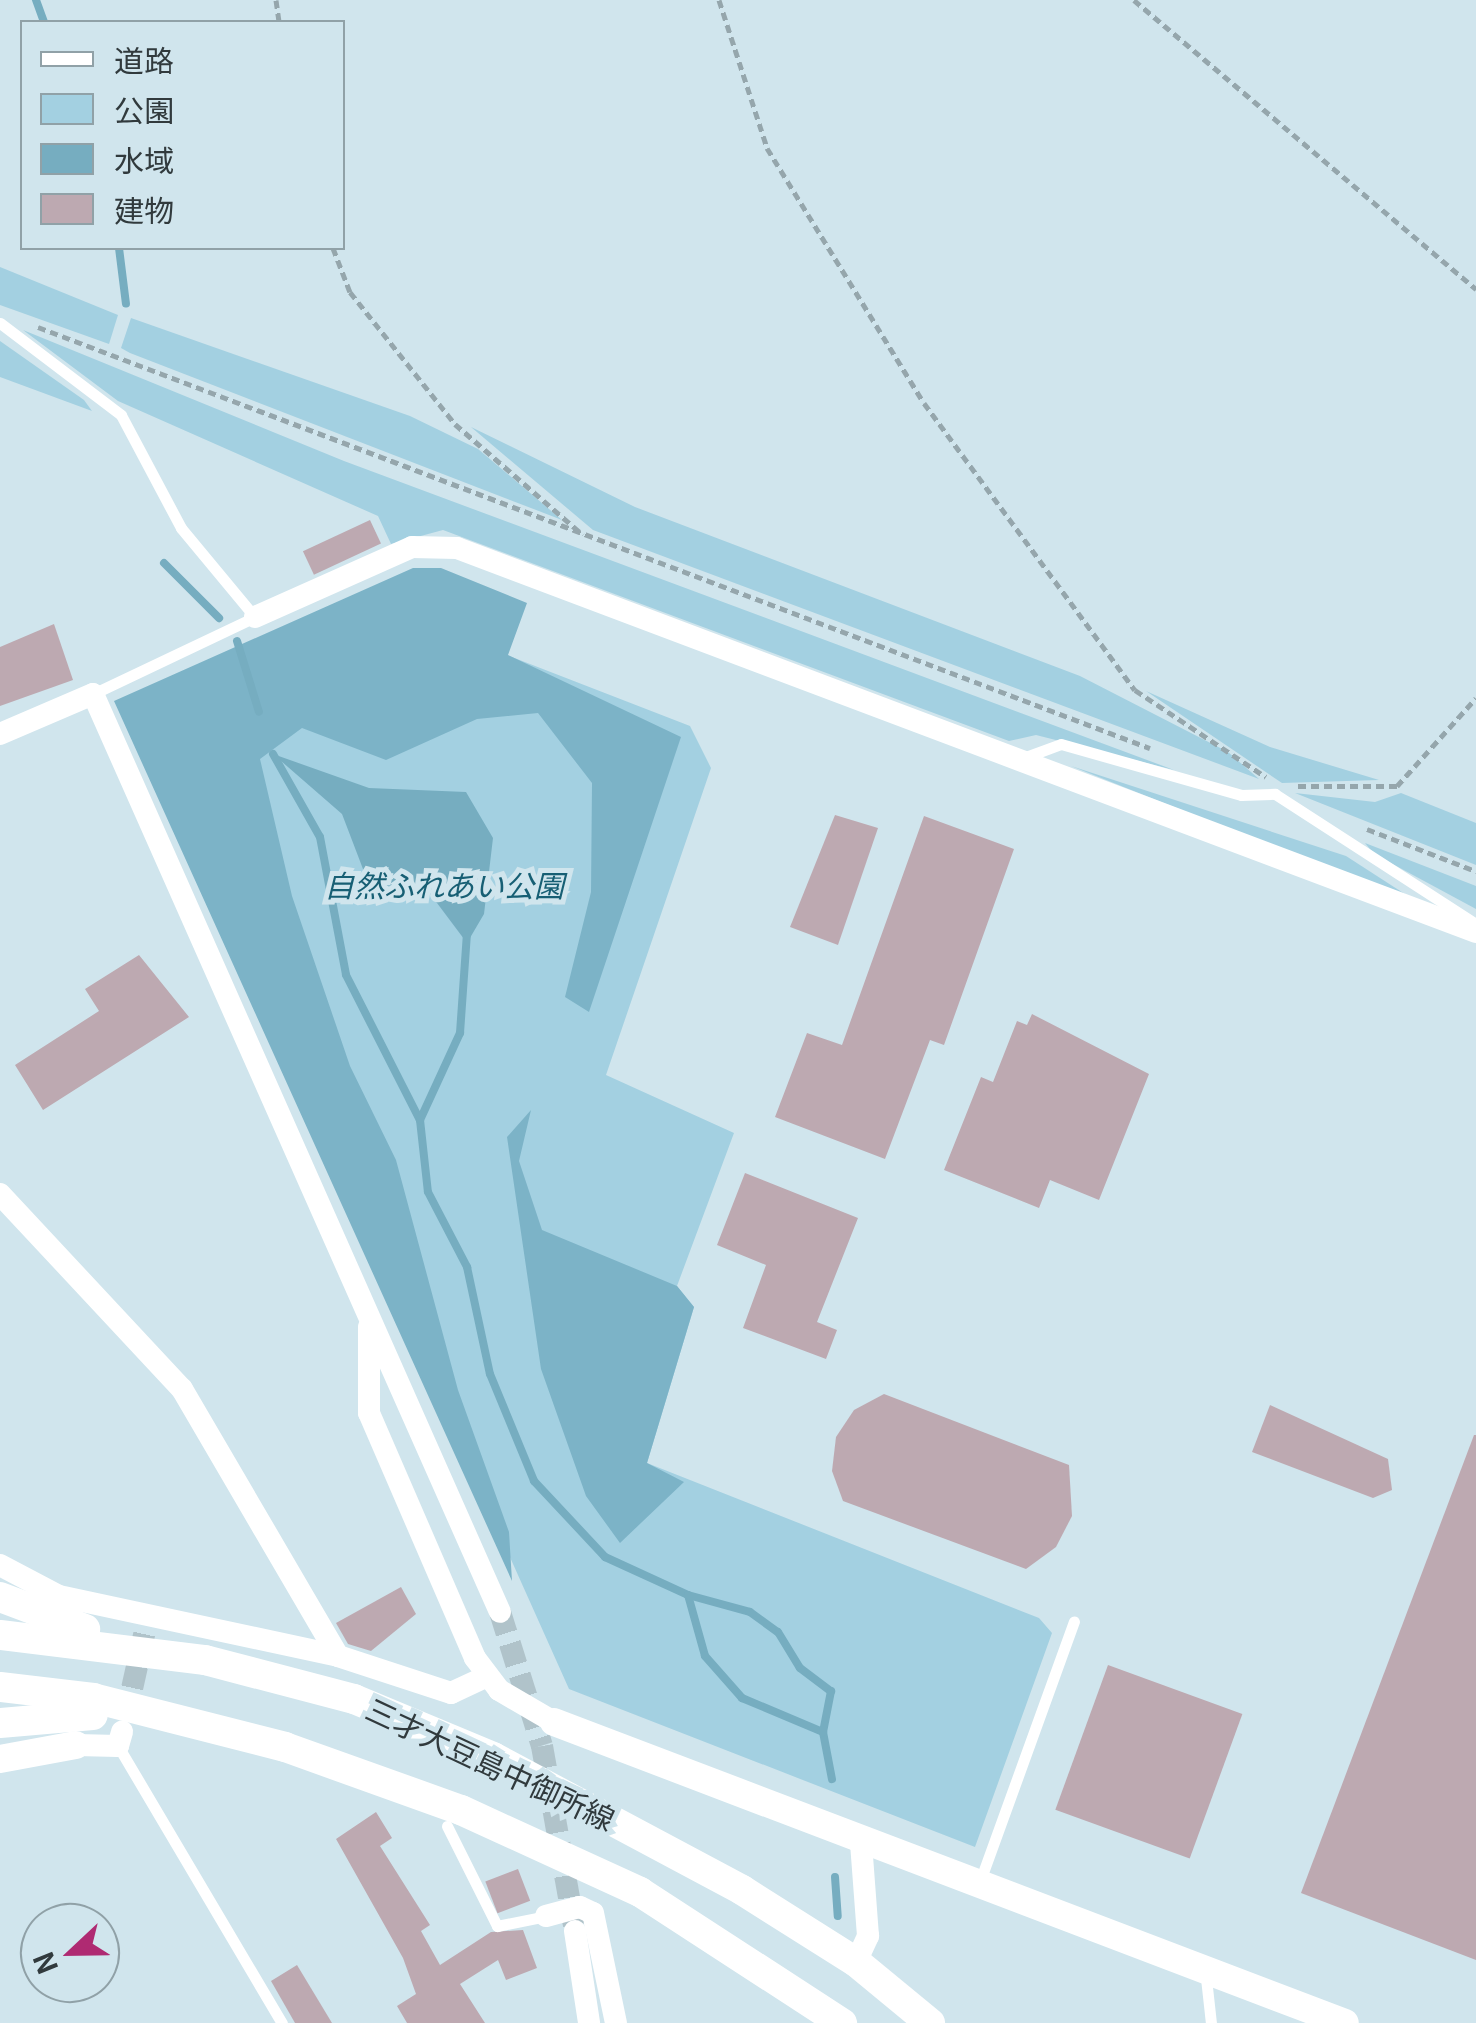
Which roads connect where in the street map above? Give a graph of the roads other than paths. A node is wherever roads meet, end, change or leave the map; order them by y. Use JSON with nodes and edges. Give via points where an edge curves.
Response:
{"nodes":[{"id":1,"x":0,"y":323,"type":"edge"},
{"id":2,"x":255,"y":616,"type":"junction"},
{"id":3,"x":93,"y":694,"type":"junction"},
{"id":4,"x":49,"y":713,"type":"junction"},
{"id":5,"x":0,"y":734,"type":"edge"},
{"id":6,"x":0,"y":746,"type":"edge"},
{"id":7,"x":1021,"y":758,"type":"junction"},
{"id":8,"x":1476,"y":924,"type":"edge"},
{"id":9,"x":1476,"y":932,"type":"edge"},
{"id":10,"x":0,"y":1194,"type":"edge"},
{"id":11,"x":369,"y":1319,"type":"junction"},
{"id":12,"x":0,"y":1565,"type":"edge"},
{"id":13,"x":0,"y":1597,"type":"edge"},
{"id":14,"x":500,"y":1612,"type":"tunnel mouth"},
{"id":15,"x":1074,"y":1622,"type":"dead end"},
{"id":16,"x":0,"y":1636,"type":"edge"},
{"id":17,"x":338,"y":1656,"type":"junction"},
{"id":18,"x":205,"y":1660,"type":"junction"},
{"id":19,"x":487,"y":1676,"type":"junction"},
{"id":20,"x":0,"y":1687,"type":"edge"},
{"id":21,"x":181,"y":1720,"type":"junction"},
{"id":22,"x":554,"y":1722,"type":"joint"},
{"id":23,"x":0,"y":1723,"type":"edge"},
{"id":24,"x":120,"y":1739,"type":"joint"},
{"id":25,"x":76,"y":1745,"type":"joint"},
{"id":26,"x":0,"y":1759,"type":"edge"},
{"id":27,"x":447,"y":1826,"type":"dead end"},
{"id":28,"x":862,"y":1843,"type":"junction"},
{"id":29,"x":978,"y":1886,"type":"junction"},
{"id":30,"x":546,"y":1916,"type":"joint"},
{"id":31,"x":575,"y":1930,"type":"tunnel mouth"},
{"id":32,"x":856,"y":1962,"type":"junction"},
{"id":33,"x":1206,"y":1969,"type":"junction"},
{"id":34,"x":282,"y":2023,"type":"edge"},
{"id":35,"x":589,"y":2023,"type":"edge"},
{"id":36,"x":616,"y":2023,"type":"edge"},
{"id":37,"x":842,"y":2023,"type":"edge"},
{"id":38,"x":930,"y":2023,"type":"edge"},
{"id":39,"x":1211,"y":2023,"type":"edge"},
{"id":40,"x":1345,"y":2023,"type":"edge"}],
"edges":[{"from":1,"to":2,"type":"lane","via":[[121,415],[182,528]]},
{"from":2,"to":3,"type":"lane"},
{"from":2,"to":7,"type":"street","via":[[412,547],[457,548]]},
{"from":3,"to":4,"type":"street"},
{"from":3,"to":11,"type":"street"},
{"from":4,"to":5,"type":"street"},
{"from":4,"to":6,"type":"street"},
{"from":7,"to":8,"type":"lane","via":[[1060,744],[1241,795],[1275,794]]},
{"from":7,"to":9,"type":"street"},
{"from":10,"to":17,"type":"street","via":[[182,1389]]},
{"from":11,"to":14,"type":"street"},
{"from":11,"to":19,"type":"street","via":[[368,1413]]},
{"from":12,"to":17,"type":"street","via":[[60,1596]]},
{"from":13,"to":18,"type":"main road","via":[[50,1620]]},
{"from":15,"to":29,"type":"lane"},
{"from":16,"to":18,"type":"main road","name":"三才大豆島中御所線"},
{"from":17,"to":19,"type":"street","via":[[451,1693]]},
{"from":18,"to":32,"type":"main road","name":"三才大豆島中御所線","via":[[354,1699],[493,1757]]},
{"from":19,"to":22,"type":"street"},
{"from":20,"to":21,"type":"main road","name":"三才大豆島中御所線"},
{"from":21,"to":23,"type":"main road","via":[[30,1714]]},
{"from":21,"to":37,"type":"main road","name":"三才大豆島中御所線","via":[[285,1747],[559,1852],[640,1892]]},
{"from":22,"to":28,"type":"street"},
{"from":24,"to":25,"type":"street"},
{"from":24,"to":34,"type":"lane"},
{"from":25,"to":26,"type":"street"},
{"from":27,"to":30,"type":"lane","via":[[497,1926]]},
{"from":28,"to":29,"type":"street"},
{"from":28,"to":32,"type":"street","via":[[868,1936]]},
{"from":29,"to":33,"type":"street"},
{"from":30,"to":36,"type":"street","via":[[580,1907],[593,1914]]},
{"from":31,"to":35,"type":"street"},
{"from":32,"to":38,"type":"main road","name":"三才大豆島中御所線"},
{"from":33,"to":39,"type":"lane"},
{"from":33,"to":40,"type":"street"}]}
